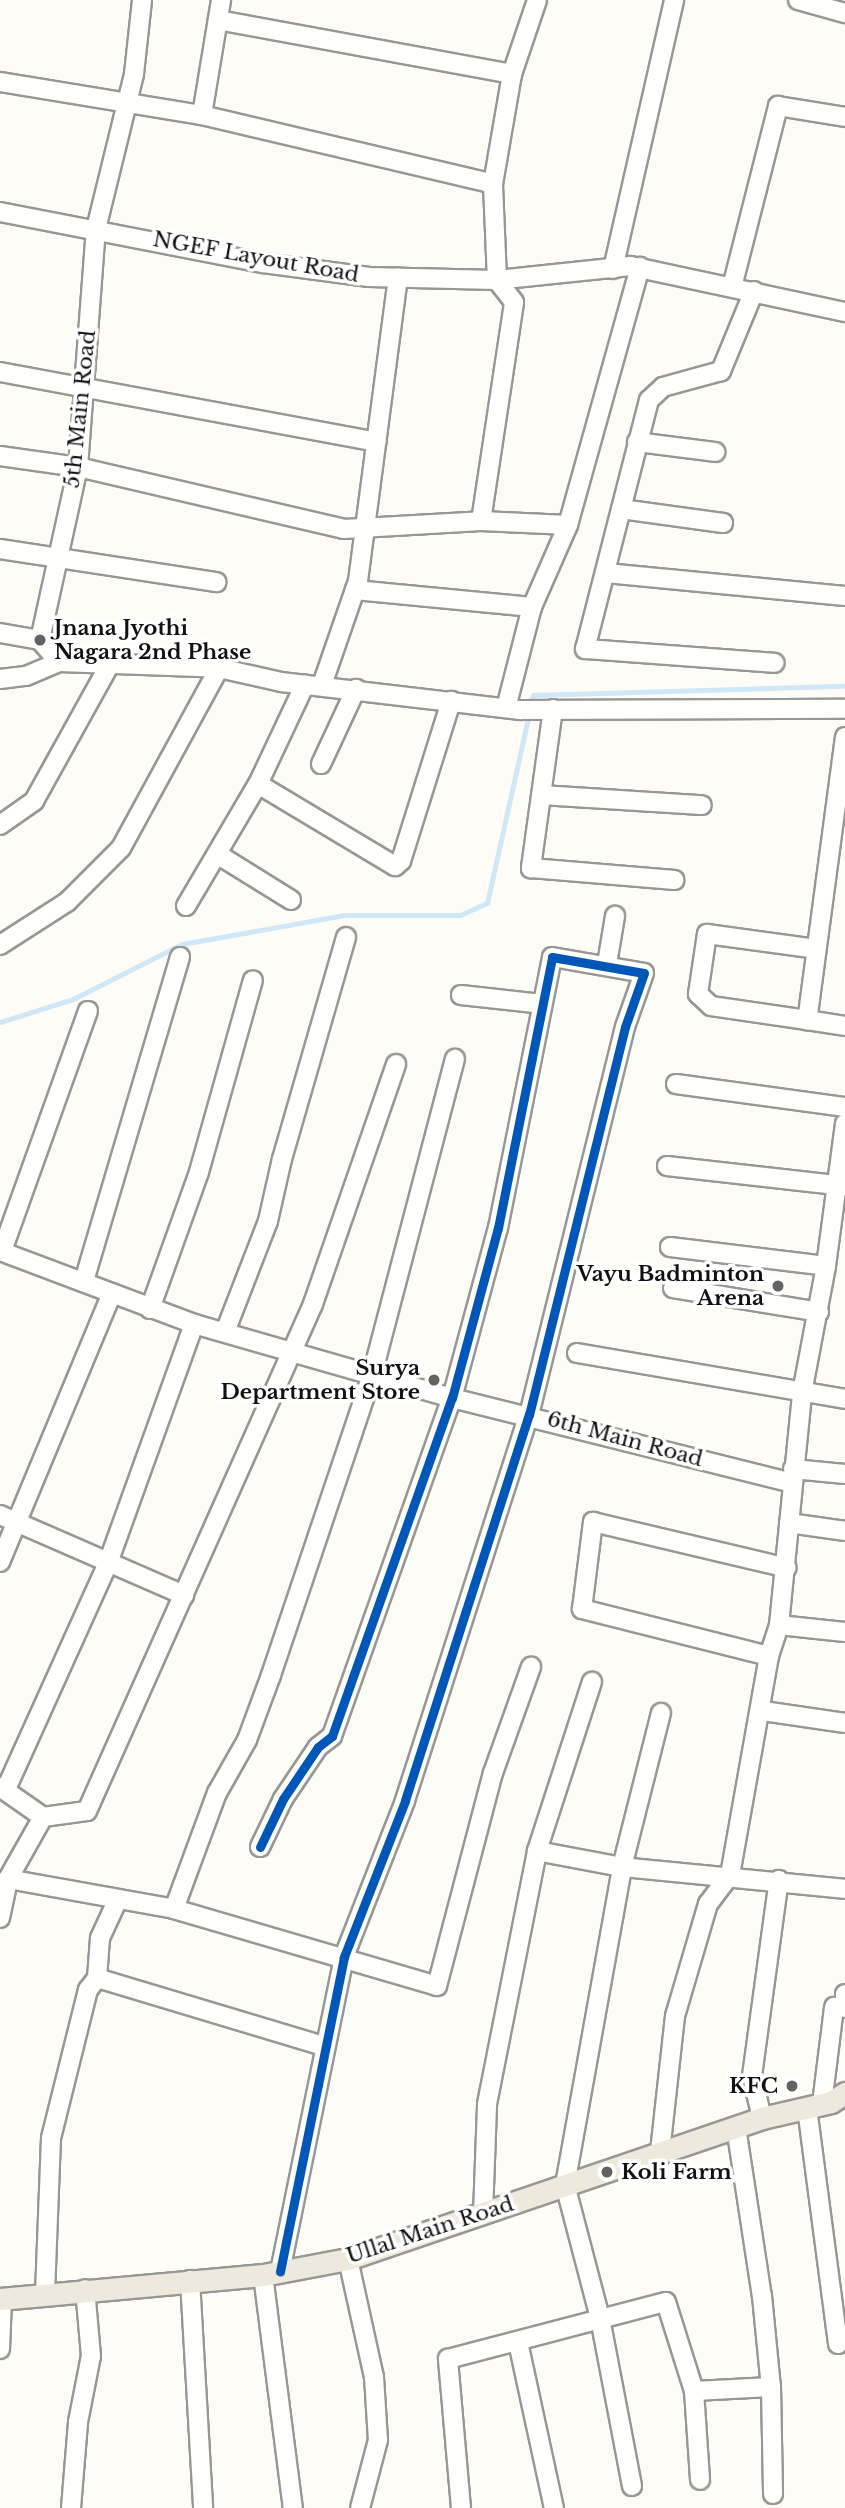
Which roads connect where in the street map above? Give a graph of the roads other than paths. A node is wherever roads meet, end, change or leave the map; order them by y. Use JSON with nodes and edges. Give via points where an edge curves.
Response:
{"nodes":[{"id":1,"x":142,"y":0,"type":"edge"},
{"id":2,"x":222,"y":0,"type":"edge"},
{"id":3,"x":537,"y":0,"type":"edge"},
{"id":4,"x":674,"y":0,"type":"edge"},
{"id":5,"x":798,"y":0,"type":"edge"},
{"id":6,"x":845,"y":13,"type":"edge"},
{"id":7,"x":218,"y":20,"type":"junction"},
{"id":8,"x":512,"y":74,"type":"junction"},
{"id":9,"x":0,"y":82,"type":"edge"},
{"id":10,"x":125,"y":104,"type":"junction"},
{"id":11,"x":202,"y":115,"type":"junction"},
{"id":12,"x":845,"y":117,"type":"edge"},
{"id":13,"x":493,"y":184,"type":"junction"},
{"id":14,"x":0,"y":212,"type":"edge"},
{"id":15,"x":96,"y":229,"type":"junction"},
{"id":16,"x":640,"y":267,"type":"junction"},
{"id":17,"x":613,"y":269,"type":"junction"},
{"id":18,"x":398,"y":278,"type":"junction"},
{"id":19,"x":498,"y":280,"type":"junction"},
{"id":20,"x":732,"y":287,"type":"junction"},
{"id":21,"x":754,"y":291,"type":"junction"},
{"id":22,"x":845,"y":311,"type":"edge"},
{"id":23,"x":0,"y":372,"type":"edge"},
{"id":24,"x":84,"y":389,"type":"junction"},
{"id":25,"x":377,"y":442,"type":"junction"},
{"id":26,"x":637,"y":442,"type":"junction"},
{"id":27,"x":715,"y":452,"type":"dead end"},
{"id":28,"x":0,"y":456,"type":"edge"},
{"id":29,"x":78,"y":467,"type":"junction"},
{"id":30,"x":621,"y":509,"type":"junction"},
{"id":31,"x":481,"y":521,"type":"junction"},
{"id":32,"x":723,"y":523,"type":"dead end"},
{"id":33,"x":568,"y":525,"type":"junction"},
{"id":34,"x":366,"y":529,"type":"junction"},
{"id":35,"x":0,"y":549,"type":"edge"},
{"id":36,"x":58,"y":558,"type":"junction"},
{"id":37,"x":606,"y":573,"type":"junction"},
{"id":38,"x":216,"y":582,"type":"dead end"},
{"id":39,"x":355,"y":590,"type":"junction"},
{"id":40,"x":845,"y":596,"type":"edge"},
{"id":41,"x":532,"y":607,"type":"junction"},
{"id":42,"x":0,"y":633,"type":"edge"},
{"id":43,"x":40,"y":640,"type":"junction"},
{"id":44,"x":59,"y":662,"type":"junction"},
{"id":45,"x":774,"y":663,"type":"dead end"},
{"id":46,"x":110,"y":664,"type":"junction"},
{"id":47,"x":219,"y":668,"type":"junction"},
{"id":48,"x":0,"y":679,"type":"edge"},
{"id":49,"x":314,"y":684,"type":"junction"},
{"id":50,"x":356,"y":689,"type":"junction"},
{"id":51,"x":452,"y":701,"type":"junction"},
{"id":52,"x":513,"y":709,"type":"junction"},
{"id":53,"x":546,"y":709,"type":"junction"},
{"id":54,"x":845,"y":709,"type":"edge"},
{"id":55,"x":845,"y":737,"type":"edge"},
{"id":56,"x":321,"y":764,"type":"dead end"},
{"id":57,"x":258,"y":784,"type":"junction"},
{"id":58,"x":541,"y":795,"type":"junction"},
{"id":59,"x":702,"y":805,"type":"dead end"},
{"id":60,"x":0,"y":825,"type":"edge"},
{"id":61,"x":217,"y":853,"type":"junction"},
{"id":62,"x":675,"y":880,"type":"dead end"},
{"id":63,"x":290,"y":900,"type":"dead end"},
{"id":64,"x":186,"y":906,"type":"dead end"},
{"id":65,"x":615,"y":916,"type":"dead end"},
{"id":66,"x":346,"y":937,"type":"dead end"},
{"id":67,"x":0,"y":945,"type":"edge"},
{"id":68,"x":816,"y":949,"type":"junction"},
{"id":69,"x":180,"y":957,"type":"dead end"},
{"id":70,"x":607,"y":964,"type":"junction"},
{"id":71,"x":253,"y":980,"type":"dead end"},
{"id":72,"x":461,"y":995,"type":"dead end"},
{"id":73,"x":542,"y":1004,"type":"junction"},
{"id":74,"x":88,"y":1011,"type":"dead end"},
{"id":75,"x":807,"y":1020,"type":"junction"},
{"id":76,"x":845,"y":1026,"type":"edge"},
{"id":77,"x":455,"y":1059,"type":"dead end"},
{"id":78,"x":396,"y":1064,"type":"dead end"},
{"id":79,"x":676,"y":1084,"type":"dead end"},
{"id":80,"x":845,"y":1107,"type":"edge"},
{"id":81,"x":845,"y":1122,"type":"edge"},
{"id":82,"x":667,"y":1166,"type":"dead end"},
{"id":83,"x":841,"y":1186,"type":"edge"},
{"id":84,"x":670,"y":1247,"type":"dead end"},
{"id":85,"x":1,"y":1251,"type":"edge"},
{"id":86,"x":826,"y":1266,"type":"junction"},
{"id":87,"x":83,"y":1281,"type":"junction"},
{"id":88,"x":673,"y":1288,"type":"dead end"},
{"id":89,"x":112,"y":1293,"type":"junction"},
{"id":90,"x":150,"y":1309,"type":"junction"},
{"id":91,"x":819,"y":1312,"type":"junction"},
{"id":92,"x":194,"y":1324,"type":"junction"},
{"id":93,"x":225,"y":1332,"type":"junction"},
{"id":94,"x":293,"y":1350,"type":"junction"},
{"id":95,"x":577,"y":1353,"type":"dead end"},
{"id":96,"x":372,"y":1375,"type":"junction"},
{"id":97,"x":802,"y":1393,"type":"junction"},
{"id":98,"x":452,"y":1398,"type":"junction"},
{"id":99,"x":845,"y":1399,"type":"edge"},
{"id":100,"x":528,"y":1414,"type":"junction"},
{"id":101,"x":845,"y":1474,"type":"edge"},
{"id":102,"x":792,"y":1476,"type":"junction"},
{"id":103,"x":8,"y":1517,"type":"edge"},
{"id":104,"x":789,"y":1523,"type":"junction"},
{"id":105,"x":845,"y":1531,"type":"edge"},
{"id":106,"x":0,"y":1562,"type":"edge"},
{"id":107,"x":108,"y":1563,"type":"junction"},
{"id":108,"x":787,"y":1568,"type":"junction"},
{"id":109,"x":184,"y":1595,"type":"junction"},
{"id":110,"x":779,"y":1625,"type":"junction"},
{"id":111,"x":845,"y":1632,"type":"edge"},
{"id":112,"x":769,"y":1656,"type":"junction"},
{"id":113,"x":531,"y":1667,"type":"dead end"},
{"id":114,"x":592,"y":1682,"type":"dead end"},
{"id":115,"x":763,"y":1711,"type":"junction"},
{"id":116,"x":661,"y":1713,"type":"dead end"},
{"id":117,"x":845,"y":1723,"type":"edge"},
{"id":118,"x":3,"y":1788,"type":"edge"},
{"id":119,"x":43,"y":1817,"type":"junction"},
{"id":120,"x":260,"y":1847,"type":"dead end"},
{"id":121,"x":537,"y":1851,"type":"junction"},
{"id":122,"x":622,"y":1867,"type":"junction"},
{"id":123,"x":730,"y":1875,"type":"junction"},
{"id":124,"x":8,"y":1879,"type":"junction"},
{"id":125,"x":779,"y":1880,"type":"junction"},
{"id":126,"x":845,"y":1889,"type":"edge"},
{"id":127,"x":118,"y":1899,"type":"junction"},
{"id":128,"x":174,"y":1909,"type":"junction"},
{"id":129,"x":0,"y":1918,"type":"edge"},
{"id":130,"x":344,"y":1957,"type":"junction"},
{"id":131,"x":97,"y":1978,"type":"junction"},
{"id":132,"x":841,"y":2003,"type":"edge"},
{"id":133,"x":323,"y":2046,"type":"junction"},
{"id":134,"x":830,"y":2102,"type":"edge"},
{"id":135,"x":762,"y":2118,"type":"junction"},
{"id":136,"x":736,"y":2127,"type":"junction"},
{"id":137,"x":660,"y":2151,"type":"junction"},
{"id":138,"x":565,"y":2185,"type":"junction"},
{"id":139,"x":482,"y":2215,"type":"junction"},
{"id":140,"x":348,"y":2259,"type":"junction"},
{"id":141,"x":271,"y":2274,"type":"junction"},
{"id":142,"x":190,"y":2280,"type":"junction"},
{"id":143,"x":85,"y":2289,"type":"junction"},
{"id":144,"x":45,"y":2294,"type":"junction"},
{"id":145,"x":1,"y":2299,"type":"edge"},
{"id":146,"x":600,"y":2318,"type":"junction"},
{"id":147,"x":518,"y":2342,"type":"junction"},
{"id":148,"x":838,"y":2344,"type":"dead end"},
{"id":149,"x":0,"y":2348,"type":"edge"},
{"id":150,"x":771,"y":2387,"type":"junction"},
{"id":151,"x":695,"y":2391,"type":"junction"},
{"id":152,"x":700,"y":2480,"type":"dead end"},
{"id":153,"x":632,"y":2486,"type":"dead end"},
{"id":154,"x":773,"y":2494,"type":"dead end"},
{"id":155,"x":71,"y":2508,"type":"edge"},
{"id":156,"x":203,"y":2508,"type":"edge"},
{"id":157,"x":293,"y":2508,"type":"edge"},
{"id":158,"x":360,"y":2508,"type":"edge"},
{"id":159,"x":461,"y":2508,"type":"edge"},
{"id":160,"x":554,"y":2508,"type":"edge"}],
"edges":[{"from":1,"to":10,"type":"street","name":"5th Main Road","via":[[134,74]]},
{"from":2,"to":7,"type":"street"},
{"from":3,"to":8,"type":"street"},
{"from":4,"to":17,"type":"street"},
{"from":5,"to":6,"type":"street"},
{"from":7,"to":8,"type":"street"},
{"from":7,"to":11,"type":"street"},
{"from":8,"to":13,"type":"street"},
{"from":9,"to":10,"type":"street"},
{"from":10,"to":11,"type":"street"},
{"from":10,"to":15,"type":"street","name":"5th Main Road"},
{"from":11,"to":13,"type":"street"},
{"from":12,"to":20,"type":"street","via":[[778,106]]},
{"from":13,"to":19,"type":"street"},
{"from":14,"to":15,"type":"street","name":"NGEF Layout Road"},
{"from":15,"to":18,"type":"street","name":"NGEF Layout Road","via":[[263,263]]},
{"from":15,"to":24,"type":"street","name":"5th Main Road"},
{"from":16,"to":17,"type":"street","name":"NGEF Layout Road"},
{"from":16,"to":20,"type":"street","name":"NGEF Layout Road"},
{"from":16,"to":33,"type":"street"},
{"from":17,"to":19,"type":"street","name":"NGEF Layout Road"},
{"from":18,"to":19,"type":"street","name":"NGEF Layout Road"},
{"from":18,"to":25,"type":"street"},
{"from":19,"to":31,"type":"street","via":[[514,302]]},
{"from":20,"to":21,"type":"street","name":"NGEF Layout Road"},
{"from":21,"to":22,"type":"street","name":"NGEF Layout Road"},
{"from":21,"to":26,"type":"street","via":[[721,371],[663,387],[649,400]]},
{"from":23,"to":24,"type":"street"},
{"from":24,"to":25,"type":"street"},
{"from":24,"to":29,"type":"street","name":"5th Main Road"},
{"from":25,"to":34,"type":"street"},
{"from":26,"to":27,"type":"street"},
{"from":26,"to":30,"type":"street"},
{"from":28,"to":29,"type":"street"},
{"from":29,"to":34,"type":"street","via":[[344,529]]},
{"from":29,"to":36,"type":"street","name":"5th Main Road"},
{"from":30,"to":32,"type":"street"},
{"from":30,"to":37,"type":"street"},
{"from":31,"to":33,"type":"street"},
{"from":31,"to":34,"type":"street"},
{"from":33,"to":41,"type":"street"},
{"from":34,"to":39,"type":"street"},
{"from":35,"to":36,"type":"street"},
{"from":36,"to":38,"type":"street"},
{"from":36,"to":43,"type":"street","name":"5th Main Road"},
{"from":37,"to":40,"type":"street"},
{"from":37,"to":45,"type":"street","via":[[585,649]]},
{"from":39,"to":41,"type":"street"},
{"from":39,"to":49,"type":"street"},
{"from":41,"to":52,"type":"street"},
{"from":42,"to":43,"type":"street"},
{"from":43,"to":44,"type":"street"},
{"from":44,"to":46,"type":"street"},
{"from":44,"to":48,"type":"street","via":[[26,676]]},
{"from":46,"to":47,"type":"street"},
{"from":46,"to":60,"type":"street","via":[[34,801]]},
{"from":47,"to":49,"type":"street"},
{"from":47,"to":67,"type":"street","via":[[121,848],[67,902]]},
{"from":49,"to":50,"type":"street"},
{"from":49,"to":57,"type":"street"},
{"from":50,"to":51,"type":"street"},
{"from":50,"to":56,"type":"street"},
{"from":51,"to":52,"type":"street"},
{"from":51,"to":57,"type":"street","via":[[401,861],[395,866]]},
{"from":52,"to":53,"type":"street"},
{"from":53,"to":54,"type":"street"},
{"from":53,"to":58,"type":"street"},
{"from":55,"to":68,"type":"street"},
{"from":57,"to":61,"type":"street"},
{"from":58,"to":59,"type":"street"},
{"from":58,"to":62,"type":"street","via":[[531,868]]},
{"from":61,"to":63,"type":"street"},
{"from":61,"to":64,"type":"street"},
{"from":65,"to":70,"type":"street"},
{"from":66,"to":93,"type":"street","via":[[268,1221]]},
{"from":68,"to":75,"type":"street"},
{"from":68,"to":75,"type":"street","via":[[707,934],[698,994],[711,1006]]},
{"from":69,"to":87,"type":"street"},
{"from":70,"to":73,"type":"street","via":[[552,957]]},
{"from":70,"to":100,"type":"street","via":[[644,973],[625,1027]]},
{"from":71,"to":90,"type":"street","via":[[200,1172]]},
{"from":72,"to":73,"type":"street"},
{"from":73,"to":98,"type":"street","via":[[498,1228]]},
{"from":74,"to":85,"type":"street"},
{"from":75,"to":76,"type":"street"},
{"from":77,"to":96,"type":"street"},
{"from":78,"to":94,"type":"street","via":[[349,1207]]},
{"from":79,"to":80,"type":"street"},
{"from":81,"to":83,"type":"street"},
{"from":82,"to":83,"type":"street"},
{"from":83,"to":86,"type":"street"},
{"from":84,"to":86,"type":"street"},
{"from":85,"to":87,"type":"street","name":"6th Main Road"},
{"from":86,"to":91,"type":"street"},
{"from":87,"to":89,"type":"street","name":"6th Main Road"},
{"from":88,"to":91,"type":"street"},
{"from":89,"to":90,"type":"street","name":"6th Main Road"},
{"from":89,"to":103,"type":"street"},
{"from":90,"to":92,"type":"street","name":"6th Main Road"},
{"from":91,"to":97,"type":"street"},
{"from":92,"to":93,"type":"street","name":"6th Main Road"},
{"from":92,"to":107,"type":"street"},
{"from":93,"to":94,"type":"street","name":"6th Main Road"},
{"from":94,"to":96,"type":"street","name":"6th Main Road"},
{"from":94,"to":109,"type":"street"},
{"from":95,"to":97,"type":"street"},
{"from":96,"to":98,"type":"street","name":"6th Main Road"},
{"from":96,"to":128,"type":"street","via":[[247,1740],[217,1793]]},
{"from":97,"to":99,"type":"street"},
{"from":97,"to":102,"type":"street"},
{"from":98,"to":100,"type":"street","name":"6th Main Road"},
{"from":98,"to":120,"type":"street","via":[[332,1736],[318,1747],[283,1799]]},
{"from":100,"to":102,"type":"street","name":"6th Main Road"},
{"from":100,"to":130,"type":"street","via":[[405,1801]]},
{"from":101,"to":102,"type":"street","name":"6th Main Road"},
{"from":102,"to":104,"type":"street"},
{"from":103,"to":106,"type":"street"},
{"from":103,"to":107,"type":"street"},
{"from":104,"to":105,"type":"street"},
{"from":104,"to":108,"type":"street"},
{"from":107,"to":109,"type":"street"},
{"from":107,"to":118,"type":"street"},
{"from":108,"to":110,"type":"street"},
{"from":108,"to":112,"type":"street","via":[[593,1522],[582,1609]]},
{"from":109,"to":119,"type":"street","via":[[87,1811]]},
{"from":110,"to":111,"type":"street"},
{"from":110,"to":112,"type":"street"},
{"from":112,"to":115,"type":"street"},
{"from":113,"to":130,"type":"street","via":[[493,1773],[437,1986]]},
{"from":114,"to":121,"type":"street"},
{"from":115,"to":117,"type":"street"},
{"from":115,"to":123,"type":"street"},
{"from":116,"to":122,"type":"street"},
{"from":118,"to":119,"type":"street"},
{"from":119,"to":124,"type":"street"},
{"from":121,"to":122,"type":"street"},
{"from":121,"to":139,"type":"street","via":[[487,2104]]},
{"from":122,"to":123,"type":"street"},
{"from":122,"to":138,"type":"street"},
{"from":123,"to":125,"type":"street"},
{"from":123,"to":137,"type":"street","via":[[708,1904],[675,2016]]},
{"from":124,"to":127,"type":"street"},
{"from":124,"to":129,"type":"street"},
{"from":125,"to":126,"type":"street"},
{"from":125,"to":135,"type":"street","via":[[752,2076]]},
{"from":127,"to":128,"type":"street"},
{"from":127,"to":131,"type":"street","via":[[100,1938]]},
{"from":128,"to":130,"type":"street"},
{"from":130,"to":133,"type":"street"},
{"from":131,"to":133,"type":"street"},
{"from":131,"to":144,"type":"street","via":[[88,1990],[51,2138]]},
{"from":132,"to":134,"type":"street"},
{"from":133,"to":141,"type":"street"},
{"from":134,"to":135,"type":"main road","name":"Ullal Main Road"},
{"from":134,"to":148,"type":"street"},
{"from":135,"to":136,"type":"main road","name":"Ullal Main Road"},
{"from":136,"to":137,"type":"main road","name":"Ullal Main Road"},
{"from":136,"to":150,"type":"street"},
{"from":137,"to":138,"type":"main road","name":"Ullal Main Road"},
{"from":138,"to":139,"type":"main road","name":"Ullal Main Road"},
{"from":138,"to":146,"type":"street"},
{"from":139,"to":140,"type":"main road","name":"Ullal Main Road"},
{"from":140,"to":141,"type":"main road","name":"Ullal Main Road"},
{"from":140,"to":158,"type":"street","via":[[374,2377],[379,2440]]},
{"from":141,"to":142,"type":"main road","name":"Ullal Main Road"},
{"from":141,"to":157,"type":"street"},
{"from":142,"to":143,"type":"main road","name":"Ullal Main Road"},
{"from":142,"to":156,"type":"street"},
{"from":143,"to":144,"type":"main road","name":"Ullal Main Road"},
{"from":143,"to":155,"type":"street","via":[[91,2356],[78,2422]]},
{"from":144,"to":145,"type":"main road","name":"Ullal Main Road"},
{"from":145,"to":149,"type":"street"},
{"from":146,"to":147,"type":"street"},
{"from":146,"to":151,"type":"street","via":[[666,2302]]},
{"from":146,"to":153,"type":"street"},
{"from":147,"to":159,"type":"street","via":[[448,2359]]},
{"from":147,"to":160,"type":"street"},
{"from":150,"to":151,"type":"street"},
{"from":150,"to":154,"type":"street"},
{"from":151,"to":152,"type":"street"}]}
